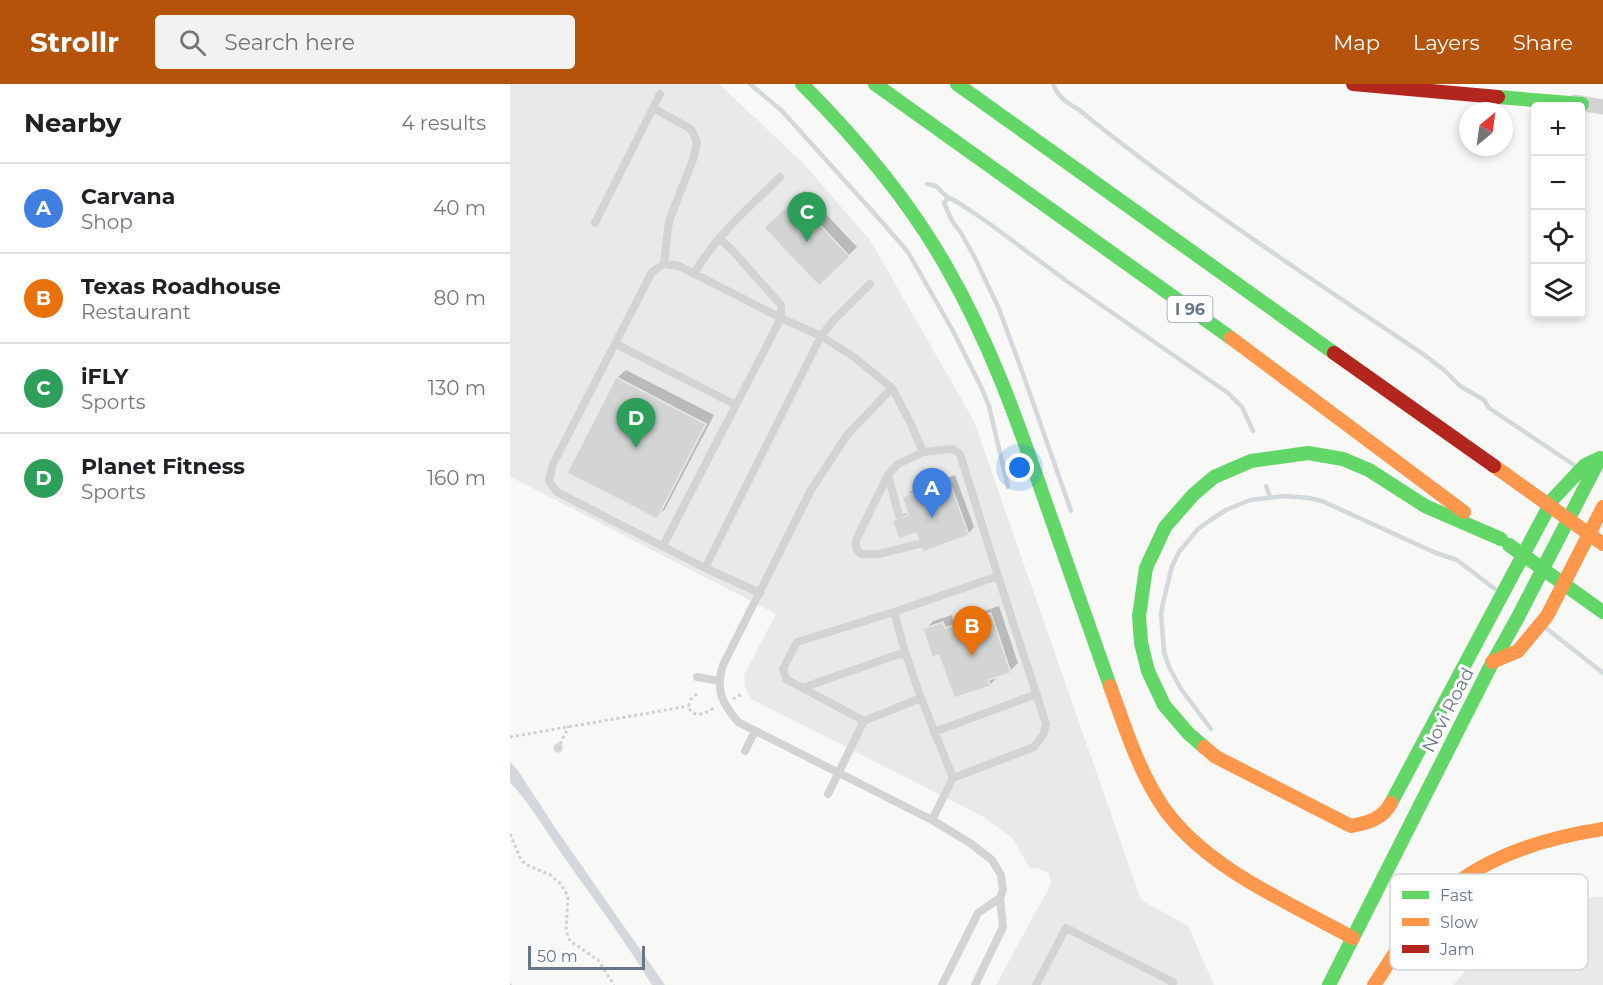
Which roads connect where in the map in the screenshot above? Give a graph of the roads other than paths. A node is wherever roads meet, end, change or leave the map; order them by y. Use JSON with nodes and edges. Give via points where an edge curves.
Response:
{"nodes":[{"id":1,"x":802,"y":84,"type":"edge"},
{"id":2,"x":875,"y":84,"type":"edge"},
{"id":3,"x":957,"y":84,"type":"edge"},
{"id":4,"x":1353,"y":84,"type":"edge"},
{"id":5,"x":1456,"y":84,"type":"edge"},
{"id":6,"x":660,"y":94,"type":"dead end"},
{"id":7,"x":1559,"y":102,"type":"edge"},
{"id":8,"x":1573,"y":102,"type":"edge"},
{"id":9,"x":1585,"y":104,"type":"edge"},
{"id":10,"x":1603,"y":107,"type":"edge"},
{"id":11,"x":653,"y":108,"type":"junction"},
{"id":12,"x":780,"y":177,"type":"dead end"},
{"id":13,"x":595,"y":223,"type":"dead end"},
{"id":14,"x":719,"y":238,"type":"junction"},
{"id":15,"x":664,"y":264,"type":"junction"},
{"id":16,"x":694,"y":274,"type":"junction"},
{"id":17,"x":870,"y":284,"type":"dead end"},
{"id":18,"x":781,"y":318,"type":"junction"},
{"id":19,"x":821,"y":336,"type":"junction"},
{"id":20,"x":616,"y":344,"type":"junction"},
{"id":21,"x":892,"y":388,"type":"junction"},
{"id":22,"x":736,"y":405,"type":"junction"},
{"id":23,"x":1448,"y":433,"type":"junction"},
{"id":24,"x":923,"y":452,"type":"junction"},
{"id":25,"x":1595,"y":461,"type":"edge"},
{"id":26,"x":888,"y":475,"type":"junction"},
{"id":27,"x":1603,"y":507,"type":"edge"},
{"id":28,"x":899,"y":516,"type":"dead end"},
{"id":29,"x":1603,"y":525,"type":"edge"},
{"id":30,"x":1501,"y":539,"type":"junction"},
{"id":31,"x":918,"y":544,"type":"dead end"},
{"id":32,"x":1603,"y":544,"type":"edge"},
{"id":33,"x":663,"y":546,"type":"junction"},
{"id":34,"x":705,"y":568,"type":"junction"},
{"id":35,"x":998,"y":576,"type":"junction"},
{"id":36,"x":760,"y":593,"type":"junction"},
{"id":37,"x":894,"y":612,"type":"junction"},
{"id":38,"x":1603,"y":612,"type":"edge"},
{"id":39,"x":905,"y":652,"type":"junction"},
{"id":40,"x":1492,"y":662,"type":"junction"},
{"id":41,"x":697,"y":677,"type":"dead end"},
{"id":42,"x":719,"y":681,"type":"junction"},
{"id":43,"x":802,"y":688,"type":"junction"},
{"id":44,"x":1036,"y":694,"type":"junction"},
{"id":45,"x":921,"y":698,"type":"junction"},
{"id":46,"x":864,"y":722,"type":"junction"},
{"id":47,"x":755,"y":731,"type":"junction"},
{"id":48,"x":934,"y":732,"type":"junction"},
{"id":49,"x":745,"y":751,"type":"dead end"},
{"id":50,"x":839,"y":773,"type":"junction"},
{"id":51,"x":953,"y":778,"type":"junction"},
{"id":52,"x":828,"y":794,"type":"dead end"},
{"id":53,"x":932,"y":820,"type":"junction"},
{"id":54,"x":1603,"y":829,"type":"edge"},
{"id":55,"x":1471,"y":874,"type":"edge"},
{"id":56,"x":1000,"y":898,"type":"junction"},
{"id":57,"x":1353,"y":938,"type":"junction"},
{"id":58,"x":1390,"y":961,"type":"edge"},
{"id":59,"x":942,"y":985,"type":"edge"},
{"id":60,"x":975,"y":985,"type":"edge"},
{"id":61,"x":1036,"y":985,"type":"edge"},
{"id":62,"x":1172,"y":985,"type":"edge"},
{"id":63,"x":1329,"y":985,"type":"edge"},
{"id":64,"x":1374,"y":985,"type":"edge"}],
"edges":[{"from":1,"to":57,"type":"main road","via":[[852,135],[897,191],[939,254],[978,327],[1022,432],[1128,734],[1153,791],[1188,837],[1207,854]]},
{"from":2,"to":30,"type":"main road","number":"I 96","via":[[1257,356]]},
{"from":3,"to":23,"type":"main road","number":"I 96"},
{"from":4,"to":7,"type":"main road"},
{"from":5,"to":8,"type":"street","via":[[1535,93]]},
{"from":6,"to":11,"type":"lane"},
{"from":9,"to":10,"type":"street"},
{"from":11,"to":13,"type":"lane"},
{"from":11,"to":15,"type":"lane","via":[[691,129],[697,142],[669,221]]},
{"from":12,"to":14,"type":"lane"},
{"from":14,"to":16,"type":"lane"},
{"from":14,"to":18,"type":"lane","via":[[781,305]]},
{"from":15,"to":16,"type":"lane"},
{"from":15,"to":20,"type":"lane","via":[[652,272]]},
{"from":16,"to":18,"type":"lane"},
{"from":17,"to":19,"type":"lane"},
{"from":18,"to":19,"type":"lane"},
{"from":18,"to":22,"type":"lane"},
{"from":19,"to":21,"type":"lane"},
{"from":19,"to":34,"type":"lane"},
{"from":20,"to":22,"type":"lane"},
{"from":20,"to":33,"type":"lane","via":[[553,464],[549,481],[558,492]]},
{"from":21,"to":24,"type":"lane"},
{"from":21,"to":36,"type":"lane","via":[[838,448],[811,490]]},
{"from":22,"to":33,"type":"lane"},
{"from":23,"to":29,"type":"main road","via":[[1485,446]]},
{"from":23,"to":32,"type":"main road","number":"I 96"},
{"from":24,"to":26,"type":"lane","via":[[898,464]]},
{"from":24,"to":35,"type":"lane","via":[[952,449],[960,454]]},
{"from":25,"to":30,"type":"main road","via":[[1553,499],[1388,809],[1370,823],[1351,826],[1216,757],[1164,705],[1148,671],[1139,616],[1146,568],[1165,527],[1214,477],[1251,461],[1308,453],[1342,459],[1369,470],[1425,506]]},
{"from":25,"to":40,"type":"main road","name":"Novi Road"},
{"from":26,"to":28,"type":"lane"},
{"from":26,"to":31,"type":"lane","via":[[856,540],[856,548],[861,554],[879,554]]},
{"from":27,"to":40,"type":"main road","via":[[1547,615],[1518,651]]},
{"from":30,"to":38,"type":"main road","number":"I 96"},
{"from":33,"to":34,"type":"lane"},
{"from":34,"to":36,"type":"lane"},
{"from":35,"to":37,"type":"lane"},
{"from":35,"to":44,"type":"lane"},
{"from":36,"to":42,"type":"lane","via":[[723,665]]},
{"from":37,"to":39,"type":"lane"},
{"from":37,"to":43,"type":"lane","via":[[797,642],[783,669],[786,679]]},
{"from":39,"to":43,"type":"lane"},
{"from":39,"to":45,"type":"lane"},
{"from":40,"to":57,"type":"main road","name":"Novi Road"},
{"from":41,"to":42,"type":"lane"},
{"from":42,"to":47,"type":"lane","via":[[726,708],[738,722]]},
{"from":43,"to":46,"type":"lane"},
{"from":44,"to":48,"type":"lane"},
{"from":44,"to":51,"type":"lane","via":[[1046,724],[1034,747]]},
{"from":45,"to":46,"type":"lane"},
{"from":45,"to":48,"type":"lane"},
{"from":46,"to":50,"type":"lane"},
{"from":47,"to":49,"type":"lane"},
{"from":47,"to":50,"type":"lane"},
{"from":48,"to":51,"type":"lane"},
{"from":50,"to":52,"type":"lane"},
{"from":50,"to":53,"type":"lane"},
{"from":51,"to":53,"type":"lane"},
{"from":53,"to":56,"type":"lane","via":[[992,860],[1001,875]]},
{"from":54,"to":55,"type":"main road","via":[[1541,840]]},
{"from":56,"to":59,"type":"lane","via":[[978,913]]},
{"from":56,"to":60,"type":"lane","via":[[1003,927]]},
{"from":57,"to":63,"type":"main road","name":"Novi Road"},
{"from":58,"to":64,"type":"main road"},
{"from":61,"to":62,"type":"lane","via":[[1066,928],[1173,982]]}]}
